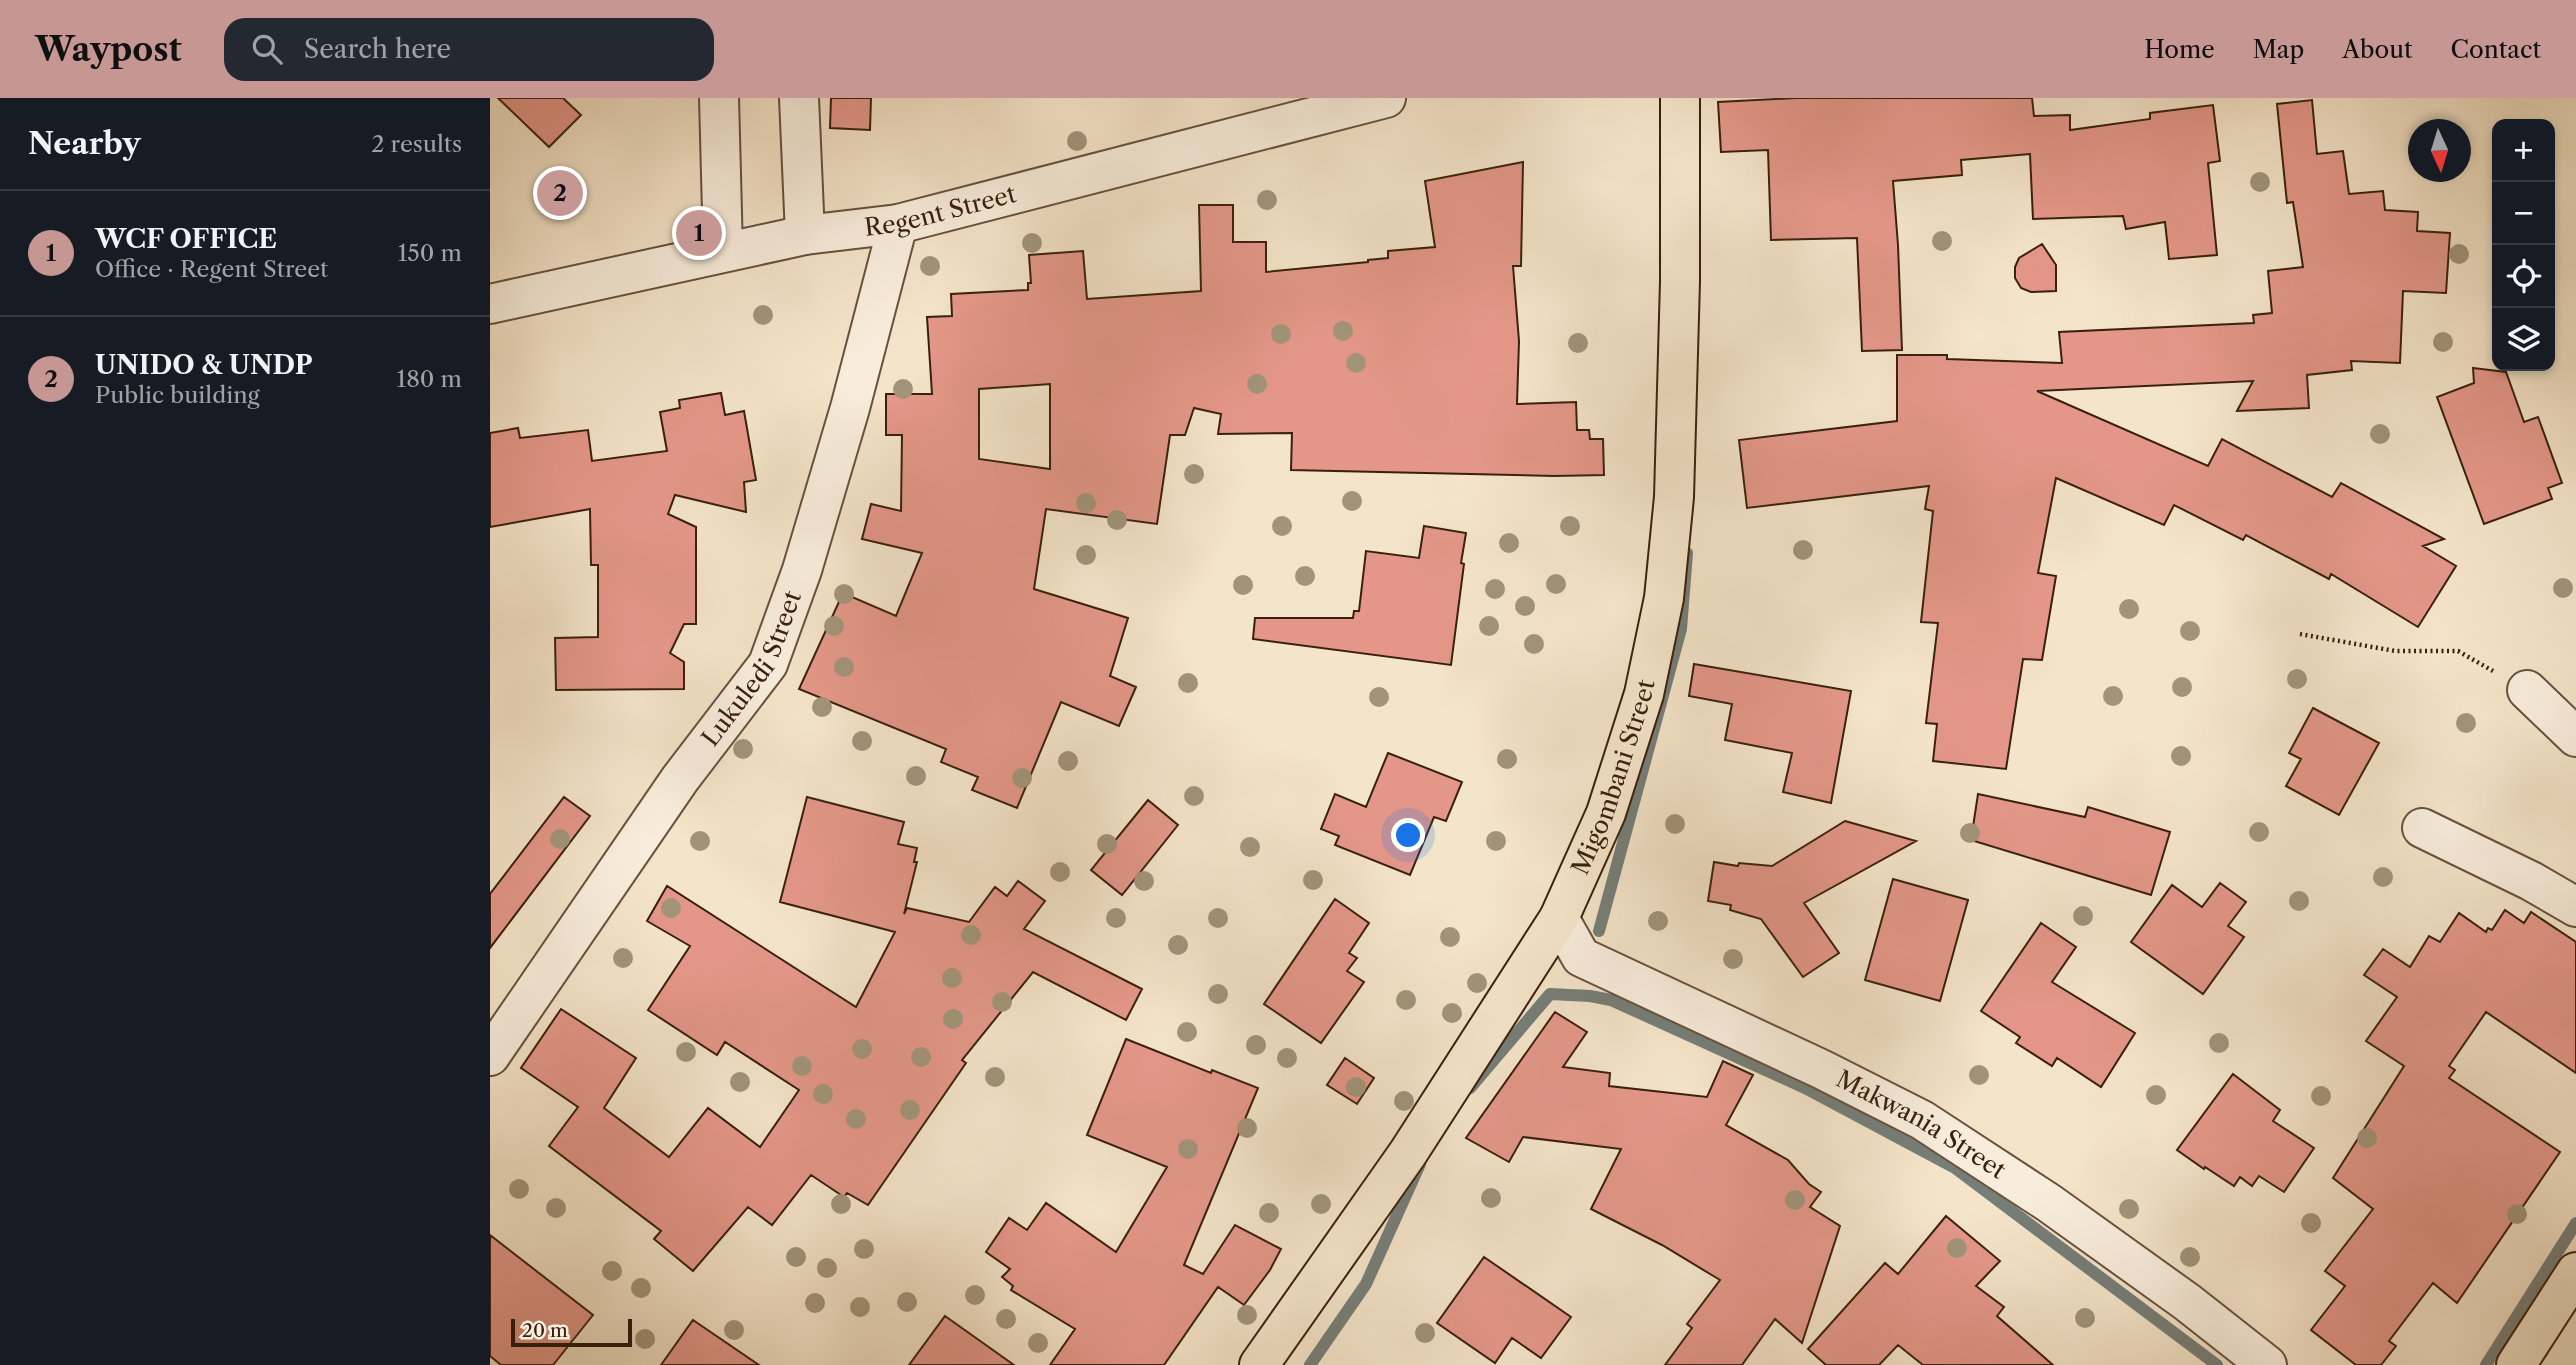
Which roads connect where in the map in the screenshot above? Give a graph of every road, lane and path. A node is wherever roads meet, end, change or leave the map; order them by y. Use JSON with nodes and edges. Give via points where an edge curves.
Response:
{"nodes":[{"id":1,"x":719,"y":98,"type":"edge"},
{"id":2,"x":799,"y":98,"type":"edge"},
{"id":3,"x":1386,"y":98,"type":"edge"},
{"id":4,"x":1680,"y":98,"type":"edge"},
{"id":5,"x":898,"y":224,"type":"junction"},
{"id":6,"x":805,"y":235,"type":"junction"},
{"id":7,"x":723,"y":251,"type":"junction"},
{"id":8,"x":490,"y":304,"type":"edge"},
{"id":9,"x":2300,"y":634,"type":"dead end"},
{"id":10,"x":2527,"y":690,"type":"joint"},
{"id":11,"x":2576,"y":737,"type":"edge"},
{"id":12,"x":2422,"y":828,"type":"dead end"},
{"id":13,"x":2576,"y":907,"type":"edge"},
{"id":14,"x":1559,"y":918,"type":"junction"},
{"id":15,"x":490,"y":1056,"type":"edge"},
{"id":16,"x":2576,"y":1272,"type":"edge"},
{"id":17,"x":1259,"y":1365,"type":"edge"},
{"id":18,"x":2267,"y":1365,"type":"edge"},
{"id":19,"x":2516,"y":1365,"type":"edge"}],
"edges":[{"from":1,"to":7,"type":"street"},
{"from":2,"to":6,"type":"street"},
{"from":3,"to":5,"type":"street","name":"Regent Street"},
{"from":4,"to":14,"type":"main road","name":"Migombani Street","via":[[1674,497],[1664,598],[1644,694],[1606,813]]},
{"from":5,"to":6,"type":"street","name":"Regent Street"},
{"from":5,"to":15,"type":"street","name":"Lukuledi Street","via":[[850,408],[802,570],[768,664],[680,779]]},
{"from":6,"to":7,"type":"street","name":"Regent Street"},
{"from":7,"to":8,"type":"street","name":"Regent Street"},
{"from":9,"to":10,"type":"path","via":[[2395,651],[2458,651]]},
{"from":10,"to":11,"type":"street"},
{"from":12,"to":13,"type":"street"},
{"from":14,"to":17,"type":"main road","name":"Migombani Street","via":[[1408,1153]]},
{"from":14,"to":18,"type":"street","name":"Makwania Street","via":[[1581,957],[1922,1120],[2049,1203]]},
{"from":16,"to":19,"type":"main road"}]}
